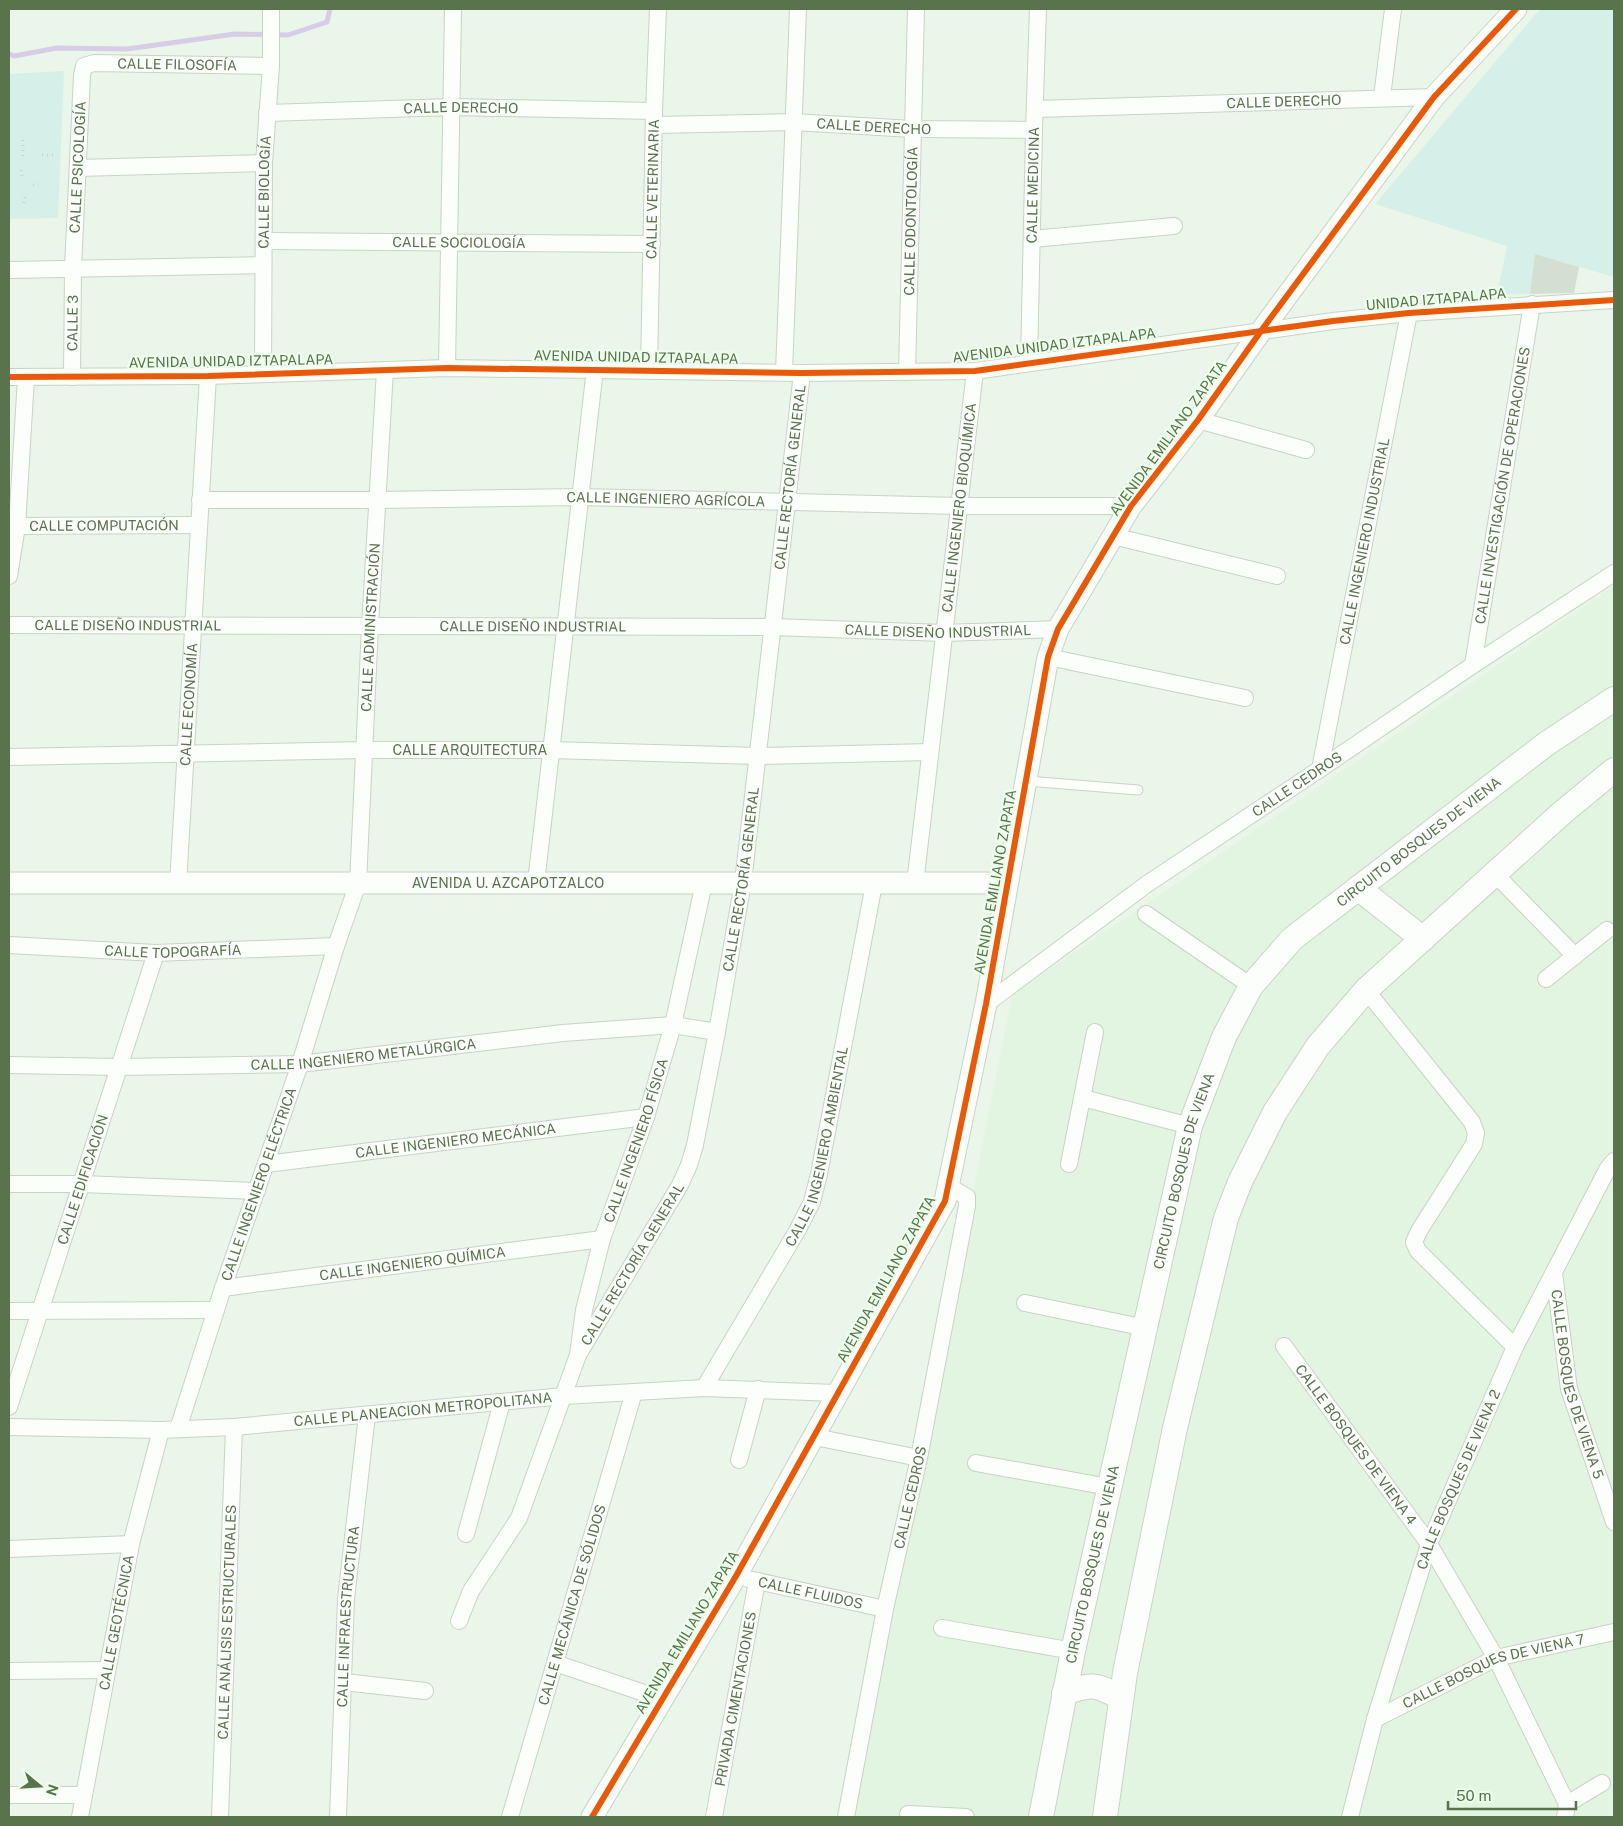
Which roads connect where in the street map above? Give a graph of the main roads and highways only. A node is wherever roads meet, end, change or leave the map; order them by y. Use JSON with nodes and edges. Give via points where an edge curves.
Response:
{"nodes":[{"id":1,"x":1614,"y":699,"type":"edge"},
{"id":2,"x":1614,"y":770,"type":"edge"},
{"id":3,"x":1358,"y":888,"type":"junction"},
{"id":4,"x":1423,"y":939,"type":"junction"},
{"id":5,"x":1072,"y":1654,"type":"junction"},
{"id":6,"x":1125,"y":1673,"type":"junction"},
{"id":7,"x":1064,"y":1693,"type":"junction"},
{"id":8,"x":1120,"y":1698,"type":"junction"},
{"id":9,"x":1042,"y":1817,"type":"edge"},
{"id":10,"x":1105,"y":1817,"type":"edge"}],
"edges":[{"from":1,"to":3,"type":"main road","name":"CIRCUITO BOSQUES DE VIENA","via":[[1546,744]]},
{"from":2,"to":4,"type":"main road"},
{"from":3,"to":4,"type":"main road"},
{"from":3,"to":5,"type":"main road","name":"CIRCUITO BOSQUES DE VIENA","via":[[1292,939],[1251,986],[1224,1037],[1190,1126]]},
{"from":4,"to":6,"type":"main road","via":[[1366,990],[1318,1046],[1275,1112],[1240,1182],[1226,1218],[1175,1428]]},
{"from":5,"to":6,"type":"main road","via":[[1098,1671]]},
{"from":5,"to":7,"type":"main road","name":"CIRCUITO BOSQUES DE VIENA"},
{"from":6,"to":8,"type":"main road"},
{"from":7,"to":8,"type":"main road","via":[[1095,1686]]},
{"from":7,"to":9,"type":"main road","name":"CIRCUITO BOSQUES DE VIENA"},
{"from":8,"to":10,"type":"main road"}]}
